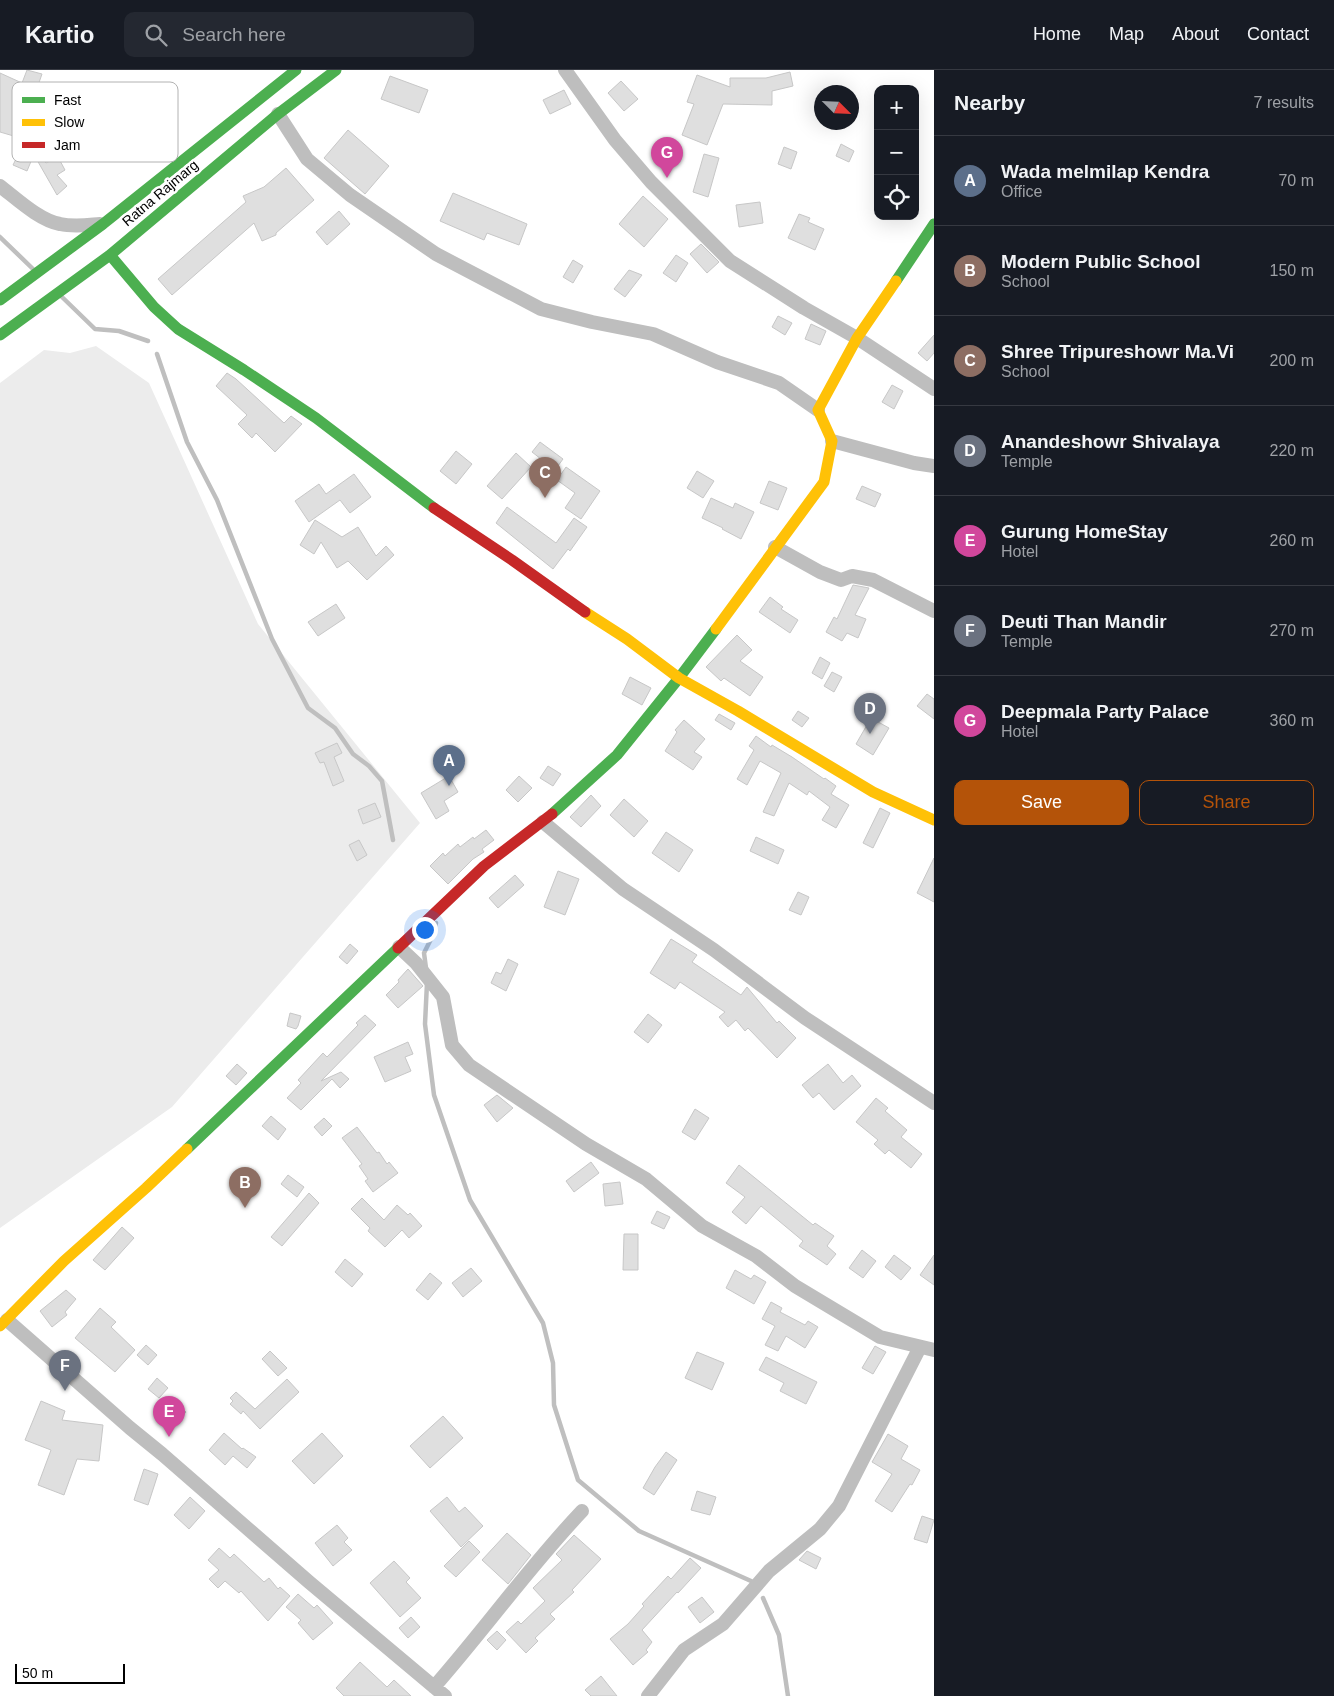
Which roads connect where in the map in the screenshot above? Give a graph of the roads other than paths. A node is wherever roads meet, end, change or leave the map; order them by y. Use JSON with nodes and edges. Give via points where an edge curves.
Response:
{"nodes":[{"id":1,"x":296,"y":70,"type":"edge"},
{"id":2,"x":336,"y":70,"type":"edge"},
{"id":3,"x":565,"y":70,"type":"edge"},
{"id":4,"x":278,"y":114,"type":"junction"},
{"id":5,"x":0,"y":186,"type":"edge"},
{"id":6,"x":103,"y":224,"type":"junction"},
{"id":7,"x":934,"y":224,"type":"edge"},
{"id":8,"x":107,"y":257,"type":"junction"},
{"id":9,"x":0,"y":300,"type":"edge"},
{"id":10,"x":0,"y":335,"type":"edge"},
{"id":11,"x":857,"y":338,"type":"junction"},
{"id":12,"x":934,"y":389,"type":"edge"},
{"id":13,"x":818,"y":410,"type":"junction"},
{"id":14,"x":832,"y":441,"type":"junction"},
{"id":15,"x":934,"y":466,"type":"edge"},
{"id":16,"x":775,"y":547,"type":"junction"},
{"id":17,"x":934,"y":612,"type":"edge"},
{"id":18,"x":679,"y":678,"type":"junction"},
{"id":19,"x":934,"y":820,"type":"edge"},
{"id":20,"x":543,"y":822,"type":"junction"},
{"id":21,"x":399,"y":947,"type":"junction"},
{"id":22,"x":934,"y":1102,"type":"edge"},
{"id":23,"x":3,"y":1323,"type":"edge"},
{"id":24,"x":920,"y":1347,"type":"junction"},
{"id":25,"x":934,"y":1350,"type":"edge"},
{"id":26,"x":582,"y":1511,"type":"dead end"},
{"id":27,"x":434,"y":1687,"type":"junction"},
{"id":28,"x":445,"y":1696,"type":"edge"},
{"id":29,"x":648,"y":1696,"type":"edge"}],
"edges":[{"from":1,"to":6,"type":"main road","name":"Ratna Rajmarg"},
{"from":2,"to":4,"type":"main road","name":"Ratna Rajmarg"},
{"from":3,"to":11,"type":"street","via":[[615,140],[651,182],[730,261]]},
{"from":4,"to":8,"type":"main road","name":"Ratna Rajmarg"},
{"from":4,"to":13,"type":"street","via":[[307,159],[350,195],[436,254],[541,309],[653,334],[717,362],[779,383]]},
{"from":5,"to":6,"type":"street","via":[[34,212],[59,224]]},
{"from":6,"to":9,"type":"main road","name":"Ratna Rajmarg"},
{"from":7,"to":11,"type":"main road"},
{"from":8,"to":10,"type":"main road","name":"Ratna Rajmarg"},
{"from":8,"to":18,"type":"main road","via":[[178,329],[316,418],[435,508]]},
{"from":11,"to":12,"type":"street"},
{"from":11,"to":13,"type":"main road"},
{"from":13,"to":14,"type":"main road"},
{"from":14,"to":15,"type":"street"},
{"from":14,"to":16,"type":"main road","via":[[824,482]]},
{"from":16,"to":17,"type":"street","via":[[841,580],[852,576],[873,580]]},
{"from":16,"to":18,"type":"main road"},
{"from":18,"to":19,"type":"main road","via":[[873,792]]},
{"from":18,"to":20,"type":"main road","via":[[616,755]]},
{"from":20,"to":21,"type":"main road","via":[[484,866]]},
{"from":20,"to":22,"type":"street","via":[[623,889],[714,950],[805,1018]]},
{"from":21,"to":23,"type":"main road","via":[[146,1188],[64,1261]]},
{"from":21,"to":24,"type":"street","via":[[443,997],[452,1045],[469,1064],[586,1144],[646,1179],[702,1226],[756,1256],[795,1286],[880,1338]]},
{"from":23,"to":27,"type":"street","via":[[162,1454]]},
{"from":24,"to":25,"type":"street"},
{"from":24,"to":29,"type":"street","via":[[838,1506],[820,1528],[769,1571],[723,1624],[684,1650]]},
{"from":26,"to":27,"type":"street"},
{"from":27,"to":28,"type":"street"}]}
